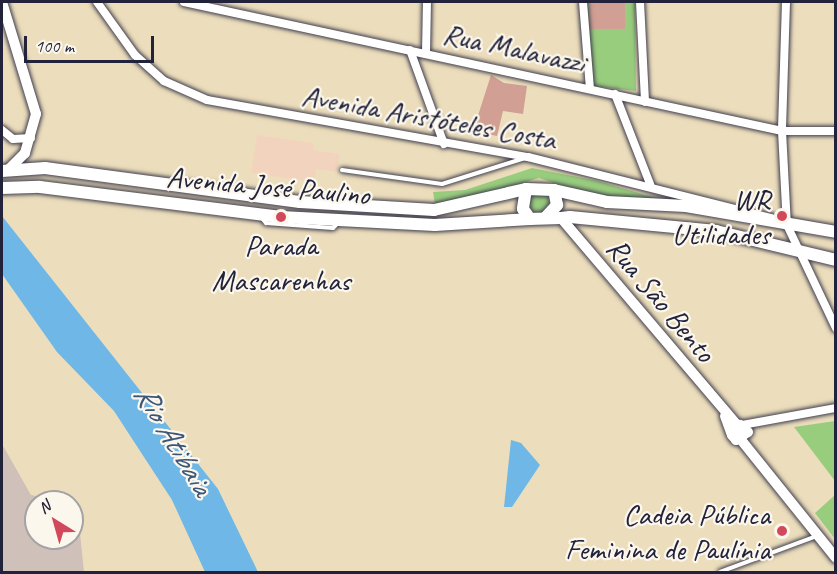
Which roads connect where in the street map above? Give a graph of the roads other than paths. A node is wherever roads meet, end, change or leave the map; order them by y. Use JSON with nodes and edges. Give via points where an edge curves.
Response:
{"nodes":[{"id":1,"x":2,"y":2,"type":"edge"},
{"id":2,"x":97,"y":2,"type":"edge"},
{"id":3,"x":184,"y":2,"type":"edge"},
{"id":4,"x":427,"y":2,"type":"edge"},
{"id":5,"x":583,"y":2,"type":"edge"},
{"id":6,"x":640,"y":2,"type":"edge"},
{"id":7,"x":786,"y":2,"type":"edge"},
{"id":8,"x":410,"y":50,"type":"junction"},
{"id":9,"x":426,"y":53,"type":"junction"},
{"id":10,"x":590,"y":89,"type":"junction"},
{"id":11,"x":615,"y":94,"type":"junction"},
{"id":12,"x":645,"y":102,"type":"junction"},
{"id":13,"x":2,"y":130,"type":"edge"},
{"id":14,"x":782,"y":131,"type":"junction"},
{"id":15,"x":836,"y":131,"type":"edge"},
{"id":16,"x":31,"y":138,"type":"junction"},
{"id":17,"x":444,"y":144,"type":"junction"},
{"id":18,"x":528,"y":157,"type":"junction"},
{"id":19,"x":5,"y":170,"type":"edge"},
{"id":20,"x":342,"y":170,"type":"dead end"},
{"id":21,"x":650,"y":184,"type":"junction"},
{"id":22,"x":2,"y":188,"type":"edge"},
{"id":23,"x":526,"y":189,"type":"junction"},
{"id":24,"x":554,"y":190,"type":"junction"},
{"id":25,"x":557,"y":205,"type":"junction"},
{"id":26,"x":545,"y":218,"type":"junction"},
{"id":27,"x":561,"y":218,"type":"junction"},
{"id":28,"x":530,"y":219,"type":"junction"},
{"id":29,"x":788,"y":225,"type":"junction"},
{"id":30,"x":836,"y":232,"type":"edge"},
{"id":31,"x":799,"y":254,"type":"junction"},
{"id":32,"x":836,"y":260,"type":"edge"},
{"id":33,"x":836,"y":328,"type":"edge"},
{"id":34,"x":836,"y":408,"type":"edge"},
{"id":35,"x":741,"y":431,"type":"junction"},
{"id":36,"x":817,"y":536,"type":"junction"},
{"id":37,"x":836,"y":558,"type":"edge"},
{"id":38,"x":720,"y":573,"type":"edge"}],
"edges":[{"from":1,"to":16,"type":"main road","via":[[36,114]]},
{"from":2,"to":17,"type":"street","name":"Avenida Aristóteles Costa","via":[[135,55],[186,94]]},
{"from":3,"to":8,"type":"street","name":"Rua Malavazzi"},
{"from":4,"to":9,"type":"street"},
{"from":5,"to":10,"type":"street"},
{"from":6,"to":12,"type":"street"},
{"from":7,"to":14,"type":"street"},
{"from":8,"to":9,"type":"street","name":"Rua Malavazzi"},
{"from":8,"to":17,"type":"street"},
{"from":9,"to":10,"type":"street","name":"Rua Malavazzi"},
{"from":10,"to":11,"type":"street","name":"Rua Malavazzi"},
{"from":11,"to":12,"type":"street","name":"Rua Malavazzi"},
{"from":11,"to":21,"type":"street"},
{"from":12,"to":14,"type":"street","name":"Rua Malavazzi"},
{"from":13,"to":16,"type":"street","via":[[13,139]]},
{"from":14,"to":15,"type":"street","name":"Rua Malavazzi"},
{"from":14,"to":29,"type":"street"},
{"from":16,"to":19,"type":"main road"},
{"from":17,"to":18,"type":"street","name":"Avenida Aristóteles Costa"},
{"from":18,"to":20,"type":"lane","via":[[442,184]]},
{"from":18,"to":21,"type":"street","name":"Avenida Aristóteles Costa"},
{"from":19,"to":23,"type":"main road","name":"Avenida José Paulino","via":[[45,168],[354,205],[421,209],[456,209]]},
{"from":21,"to":29,"type":"street","name":"Avenida Aristóteles Costa","via":[[768,214]]},
{"from":22,"to":28,"type":"main road","name":"Avenida José Paulino","via":[[40,187],[259,215],[341,220],[435,225]]},
{"from":23,"to":24,"type":"main road"},
{"from":23,"to":28,"type":"main road","via":[[523,209]]},
{"from":24,"to":25,"type":"main road"},
{"from":24,"to":29,"type":"main road","via":[[607,202],[686,206]]},
{"from":25,"to":26,"type":"main road"},
{"from":25,"to":27,"type":"main road"},
{"from":26,"to":27,"type":"main road"},
{"from":26,"to":28,"type":"main road"},
{"from":27,"to":31,"type":"main road","via":[[716,231]]},
{"from":27,"to":35,"type":"main road","name":"Rua São Bento"},
{"from":29,"to":30,"type":"main road"},
{"from":29,"to":31,"type":"street"},
{"from":31,"to":32,"type":"main road"},
{"from":31,"to":33,"type":"street"},
{"from":34,"to":35,"type":"street","via":[[768,418]]},
{"from":35,"to":36,"type":"main road","name":"Rua São Bento"},
{"from":36,"to":37,"type":"main road","name":"Rua São Bento"},
{"from":36,"to":38,"type":"lane"}]}
